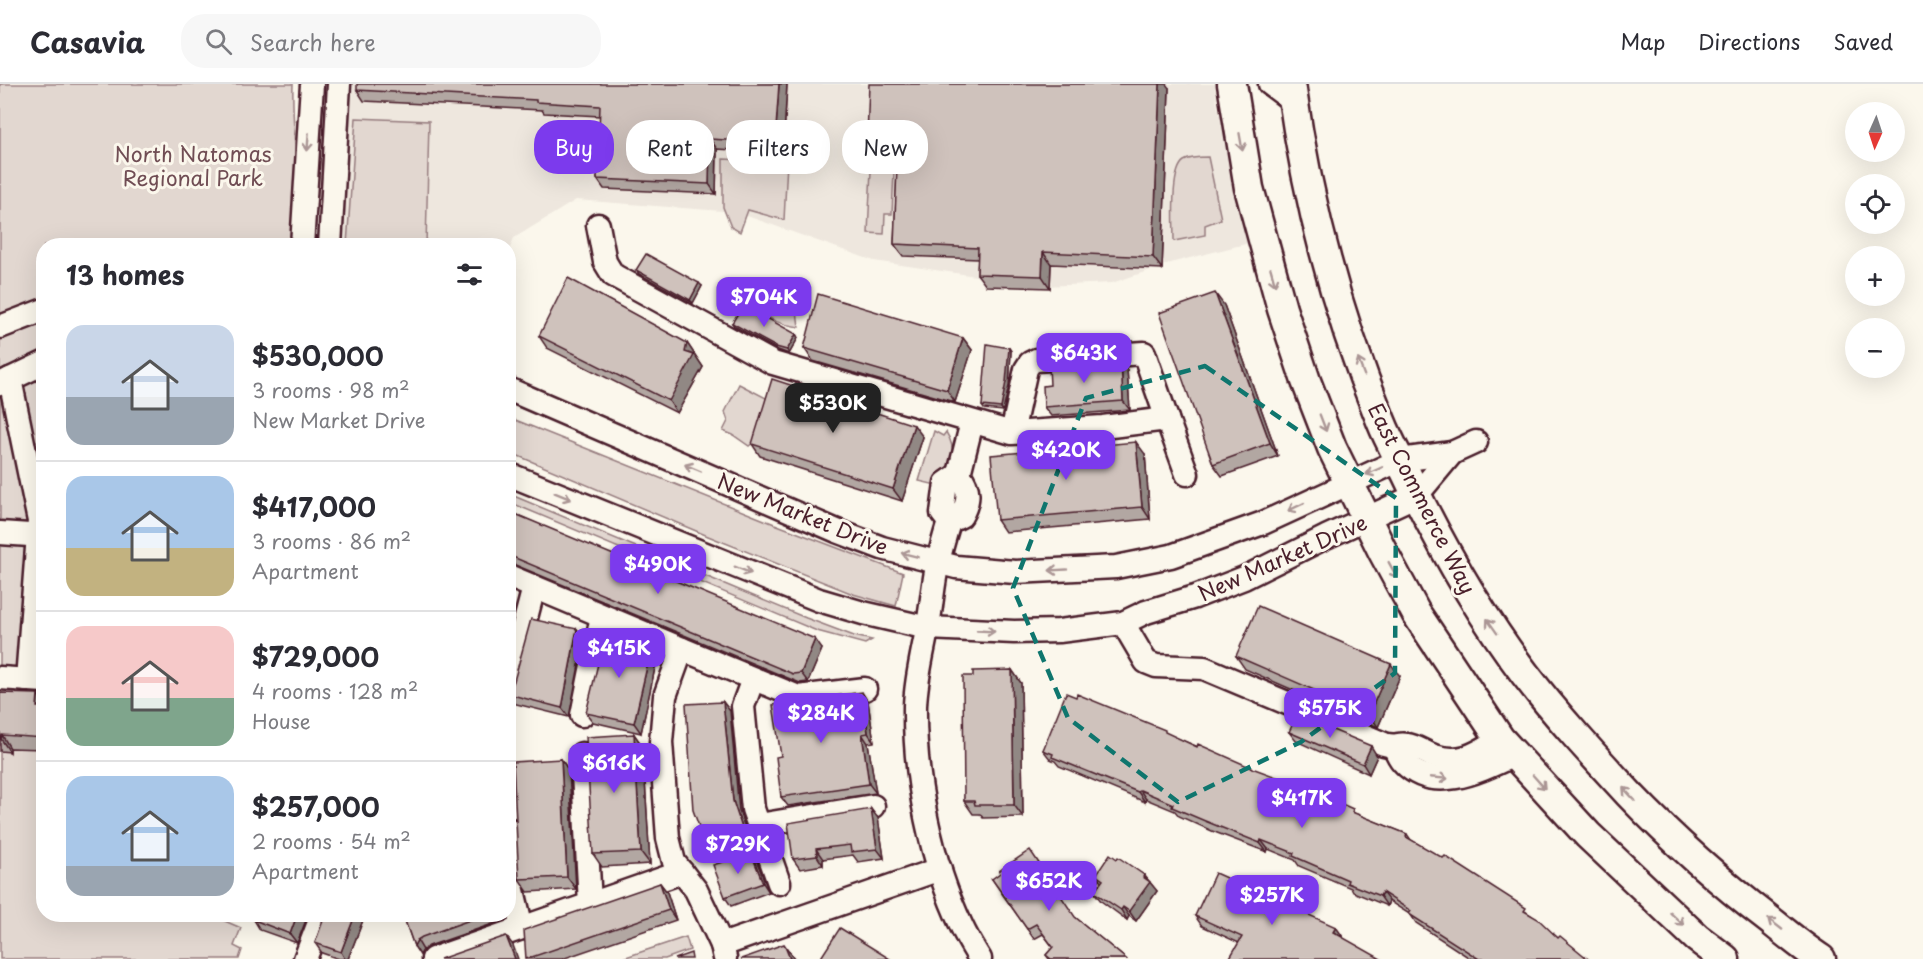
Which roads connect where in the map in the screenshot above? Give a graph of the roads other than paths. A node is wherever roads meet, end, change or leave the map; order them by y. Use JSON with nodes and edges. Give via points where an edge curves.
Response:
{"nodes":[{"id":1,"x":312,"y":84,"type":"edge"},
{"id":2,"x":339,"y":84,"type":"edge"},
{"id":3,"x":1232,"y":84,"type":"edge"},
{"id":4,"x":1270,"y":84,"type":"edge"},
{"id":5,"x":1293,"y":93,"type":"edge"},
{"id":6,"x":598,"y":225,"type":"dead end"},
{"id":7,"x":302,"y":238,"type":"edge"},
{"id":8,"x":330,"y":238,"type":"edge"},
{"id":9,"x":36,"y":313,"type":"edge"},
{"id":10,"x":0,"y":327,"type":"edge"},
{"id":11,"x":36,"y":367,"type":"edge"},
{"id":12,"x":5,"y":381,"type":"edge"},
{"id":13,"x":516,"y":391,"type":"edge"},
{"id":14,"x":1167,"y":419,"type":"junction"},
{"id":15,"x":972,"y":422,"type":"junction"},
{"id":16,"x":1012,"y":433,"type":"junction"},
{"id":17,"x":1476,"y":442,"type":"dead end"},
{"id":18,"x":1452,"y":453,"type":"junction"},
{"id":19,"x":1400,"y":460,"type":"junction"},
{"id":20,"x":1187,"y":474,"type":"dead end"},
{"id":21,"x":516,"y":477,"type":"edge"},
{"id":22,"x":1349,"y":483,"type":"junction"},
{"id":23,"x":1417,"y":495,"type":"junction"},
{"id":24,"x":36,"y":505,"type":"edge"},
{"id":25,"x":1366,"y":518,"type":"junction"},
{"id":26,"x":0,"y":532,"type":"edge"},
{"id":27,"x":36,"y":536,"type":"edge"},
{"id":28,"x":938,"y":562,"type":"junction"},
{"id":29,"x":516,"y":579,"type":"edge"},
{"id":30,"x":534,"y":587,"type":"junction"},
{"id":31,"x":602,"y":616,"type":"junction"},
{"id":32,"x":1123,"y":623,"type":"junction"},
{"id":33,"x":928,"y":627,"type":"junction"},
{"id":34,"x":682,"y":649,"type":"junction"},
{"id":35,"x":516,"y":656,"type":"edge"},
{"id":36,"x":36,"y":657,"type":"edge"},
{"id":37,"x":0,"y":678,"type":"edge"},
{"id":38,"x":753,"y":679,"type":"junction"},
{"id":39,"x":35,"y":681,"type":"edge"},
{"id":40,"x":865,"y":689,"type":"dead end"},
{"id":41,"x":582,"y":715,"type":"dead end"},
{"id":42,"x":1507,"y":747,"type":"junction"},
{"id":43,"x":582,"y":754,"type":"dead end"},
{"id":44,"x":873,"y":806,"type":"dead end"},
{"id":45,"x":759,"y":825,"type":"junction"},
{"id":46,"x":940,"y":869,"type":"junction"},
{"id":47,"x":682,"y":872,"type":"junction"},
{"id":48,"x":779,"y":883,"type":"dead end"},
{"id":49,"x":516,"y":903,"type":"edge"},
{"id":50,"x":590,"y":904,"type":"junction"},
{"id":51,"x":319,"y":922,"type":"edge"},
{"id":52,"x":522,"y":928,"type":"junction"},
{"id":53,"x":723,"y":952,"type":"edge"},
{"id":54,"x":305,"y":959,"type":"edge"},
{"id":55,"x":433,"y":959,"type":"edge"},
{"id":56,"x":980,"y":959,"type":"edge"},
{"id":57,"x":1725,"y":959,"type":"edge"},
{"id":58,"x":1821,"y":959,"type":"edge"}],
"edges":[{"from":1,"to":7,"type":"street","one_way":true},
{"from":2,"to":8,"type":"street"},
{"from":3,"to":22,"type":"main road","one_way":true,"via":[[1249,188],[1279,298],[1306,381]]},
{"from":4,"to":5,"type":"street"},
{"from":19,"to":5,"type":"main road","name":"East Commerce Way","one_way":true,"via":[[1349,336],[1331,280],[1306,176]]},
{"from":6,"to":15,"type":"street","via":[[605,262],[613,275],[773,363]]},
{"from":9,"to":10,"type":"street"},
{"from":11,"to":12,"type":"street"},
{"from":12,"to":24,"type":"street","via":[[18,411]]},
{"from":28,"to":13,"type":"street","name":"New Market Drive","one_way":true,"via":[[882,548],[837,531]]},
{"from":14,"to":16,"type":"street"},
{"from":14,"to":16,"type":"street","via":[[1144,353],[1036,360],[1026,369]]},
{"from":14,"to":20,"type":"street"},
{"from":15,"to":16,"type":"street"},
{"from":15,"to":28,"type":"street","via":[[959,474],[968,488],[967,497],[961,516],[949,522]]},
{"from":17,"to":18,"type":"street","name":"New Market Drive"},
{"from":18,"to":19,"type":"street","name":"New Market Drive"},
{"from":18,"to":23,"type":"street","name":"New Market Drive"},
{"from":19,"to":22,"type":"street","name":"New Market Drive","one_way":true},
{"from":19,"to":23,"type":"main road","name":"East Commerce Way"},
{"from":21,"to":33,"type":"street","name":"New Market Drive","one_way":true,"via":[[819,600]]},
{"from":22,"to":25,"type":"main road"},
{"from":22,"to":28,"type":"street","name":"New Market Drive","one_way":true,"via":[[1263,523],[1171,556],[1116,567],[1024,572]]},
{"from":23,"to":25,"type":"street","name":"New Market Drive"},
{"from":58,"to":23,"type":"main road","name":"East Commerce Way","one_way":true,"via":[[1733,892],[1662,829],[1597,759],[1526,674],[1478,606]]},
{"from":25,"to":32,"type":"street","name":"New Market Drive","via":[[1244,578]]},
{"from":25,"to":42,"type":"main road","one_way":true,"via":[[1416,613]]},
{"from":26,"to":27,"type":"street"},
{"from":28,"to":33,"type":"street"},
{"from":29,"to":30,"type":"street"},
{"from":30,"to":31,"type":"street"},
{"from":30,"to":35,"type":"street"},
{"from":31,"to":34,"type":"street"},
{"from":31,"to":41,"type":"street"},
{"from":33,"to":32,"type":"street","name":"New Market Drive","one_way":true,"via":[[1014,632]]},
{"from":32,"to":42,"type":"street","via":[[1146,662],[1204,668],[1394,747],[1409,745],[1450,760]]},
{"from":33,"to":46,"type":"street","via":[[915,705],[917,751],[923,801]]},
{"from":34,"to":38,"type":"street"},
{"from":34,"to":47,"type":"street","via":[[665,696],[661,742],[668,838],[674,862]]},
{"from":36,"to":39,"type":"street"},
{"from":37,"to":39,"type":"street"},
{"from":38,"to":40,"type":"street","via":[[798,697]]},
{"from":38,"to":45,"type":"street","via":[[743,706],[753,809]]},
{"from":42,"to":57,"type":"main road","one_way":true,"via":[[1588,835],[1697,938]]},
{"from":43,"to":50,"type":"street"},
{"from":44,"to":45,"type":"street"},
{"from":45,"to":48,"type":"street"},
{"from":46,"to":53,"type":"street"},
{"from":46,"to":56,"type":"street","via":[[962,928]]},
{"from":47,"to":50,"type":"street"},
{"from":47,"to":53,"type":"street","via":[[701,900]]},
{"from":49,"to":52,"type":"street"},
{"from":50,"to":52,"type":"street"},
{"from":51,"to":54,"type":"street"},
{"from":52,"to":55,"type":"street"}]}
